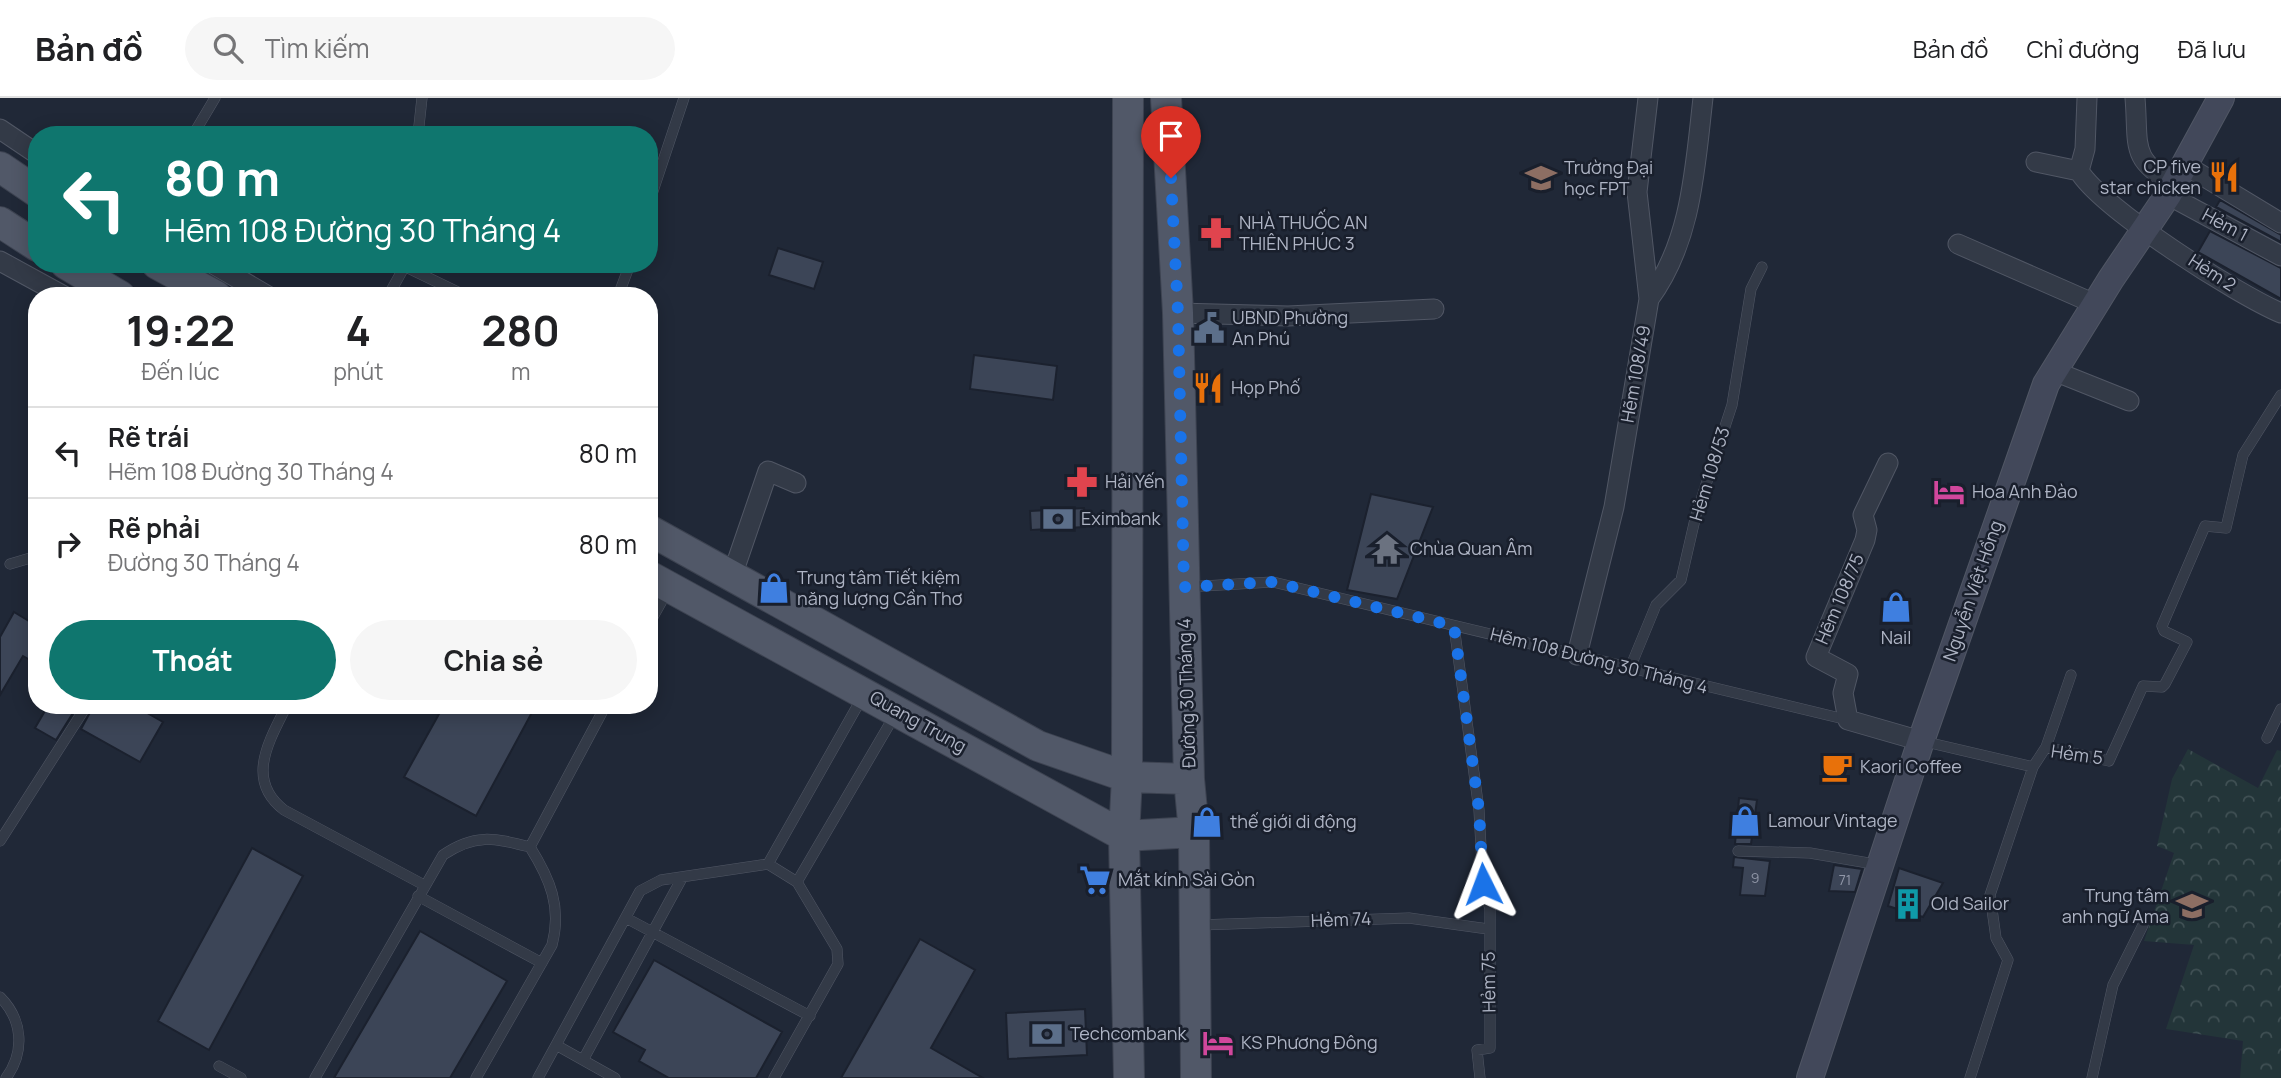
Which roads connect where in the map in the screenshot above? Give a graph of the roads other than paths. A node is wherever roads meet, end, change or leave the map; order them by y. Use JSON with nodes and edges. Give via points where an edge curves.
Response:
{"nodes":[{"id":1,"x":215,"y":98,"type":"edge"},
{"id":2,"x":422,"y":98,"type":"edge"},
{"id":3,"x":684,"y":98,"type":"edge"},
{"id":4,"x":1128,"y":98,"type":"edge"},
{"id":5,"x":1166,"y":98,"type":"edge"},
{"id":6,"x":1648,"y":98,"type":"edge"},
{"id":7,"x":1703,"y":98,"type":"edge"},
{"id":8,"x":2087,"y":98,"type":"edge"},
{"id":9,"x":2135,"y":98,"type":"edge"},
{"id":10,"x":2221,"y":98,"type":"edge"},
{"id":11,"x":198,"y":126,"type":"edge"},
{"id":12,"x":419,"y":126,"type":"edge"},
{"id":13,"x":0,"y":129,"type":"edge"},
{"id":14,"x":28,"y":148,"type":"edge"},
{"id":15,"x":2036,"y":162,"type":"dead end"},
{"id":16,"x":0,"y":167,"type":"edge"},
{"id":17,"x":2079,"y":171,"type":"junction"},
{"id":18,"x":658,"y":176,"type":"edge"},
{"id":19,"x":2176,"y":181,"type":"junction"},
{"id":20,"x":28,"y":186,"type":"edge"},
{"id":21,"x":0,"y":222,"type":"edge"},
{"id":22,"x":2281,"y":223,"type":"edge"},
{"id":23,"x":2146,"y":230,"type":"junction"},
{"id":24,"x":28,"y":240,"type":"edge"},
{"id":25,"x":1958,"y":244,"type":"dead end"},
{"id":26,"x":2281,"y":256,"type":"edge"},
{"id":27,"x":2,"y":266,"type":"edge"},
{"id":28,"x":1762,"y":267,"type":"dead end"},
{"id":29,"x":81,"y":273,"type":"edge"},
{"id":30,"x":174,"y":273,"type":"edge"},
{"id":31,"x":228,"y":273,"type":"edge"},
{"id":32,"x":420,"y":273,"type":"edge"},
{"id":33,"x":45,"y":287,"type":"edge"},
{"id":34,"x":105,"y":287,"type":"edge"},
{"id":35,"x":199,"y":287,"type":"edge"},
{"id":36,"x":253,"y":287,"type":"edge"},
{"id":37,"x":448,"y":287,"type":"edge"},
{"id":38,"x":1649,"y":299,"type":"junction"},
{"id":39,"x":2095,"y":304,"type":"junction"},
{"id":40,"x":1434,"y":309,"type":"dead end"},
{"id":41,"x":1178,"y":313,"type":"junction"},
{"id":42,"x":2281,"y":313,"type":"edge"},
{"id":43,"x":2054,"y":371,"type":"junction"},
{"id":44,"x":2281,"y":395,"type":"edge"},
{"id":45,"x":2129,"y":401,"type":"dead end"},
{"id":46,"x":1888,"y":463,"type":"dead end"},
{"id":47,"x":796,"y":483,"type":"dead end"},
{"id":48,"x":658,"y":535,"type":"edge"},
{"id":49,"x":28,"y":559,"type":"edge"},
{"id":50,"x":10,"y":564,"type":"dead end"},
{"id":51,"x":732,"y":576,"type":"junction"},
{"id":52,"x":660,"y":581,"type":"edge"},
{"id":53,"x":1184,"y":587,"type":"junction"},
{"id":54,"x":1454,"y":626,"type":"junction"},
{"id":55,"x":1577,"y":655,"type":"junction"},
{"id":56,"x":1630,"y":668,"type":"junction"},
{"id":57,"x":2071,"y":675,"type":"dead end"},
{"id":58,"x":865,"y":693,"type":"junction"},
{"id":59,"x":2281,"y":709,"type":"edge"},
{"id":60,"x":898,"y":711,"type":"junction"},
{"id":61,"x":81,"y":714,"type":"edge"},
{"id":62,"x":283,"y":714,"type":"edge"},
{"id":63,"x":601,"y":714,"type":"edge"},
{"id":64,"x":1848,"y":720,"type":"junction"},
{"id":65,"x":2267,"y":738,"type":"dead end"},
{"id":66,"x":1921,"y":741,"type":"junction"},
{"id":67,"x":2046,"y":747,"type":"junction"},
{"id":68,"x":2034,"y":767,"type":"junction"},
{"id":69,"x":1127,"y":777,"type":"junction"},
{"id":70,"x":1189,"y":779,"type":"junction"},
{"id":71,"x":1194,"y":832,"type":"junction"},
{"id":72,"x":1124,"y":836,"type":"junction"},
{"id":73,"x":0,"y":841,"type":"edge"},
{"id":74,"x":530,"y":847,"type":"junction"},
{"id":75,"x":1738,"y":851,"type":"dead end"},
{"id":76,"x":768,"y":864,"type":"junction"},
{"id":77,"x":1880,"y":865,"type":"junction"},
{"id":78,"x":682,"y":878,"type":"junction"},
{"id":79,"x":797,"y":882,"type":"junction"},
{"id":80,"x":424,"y":885,"type":"junction"},
{"id":81,"x":418,"y":896,"type":"junction"},
{"id":82,"x":626,"y":918,"type":"junction"},
{"id":83,"x":1193,"y":925,"type":"junction"},
{"id":84,"x":2143,"y":925,"type":"dead end"},
{"id":85,"x":1488,"y":929,"type":"junction"},
{"id":86,"x":653,"y":932,"type":"junction"},
{"id":87,"x":541,"y":963,"type":"junction"},
{"id":88,"x":0,"y":997,"type":"edge"},
{"id":89,"x":810,"y":1016,"type":"junction"},
{"id":90,"x":556,"y":1045,"type":"junction"},
{"id":91,"x":583,"y":1060,"type":"junction"},
{"id":92,"x":219,"y":1066,"type":"dead end"},
{"id":93,"x":6,"y":1078,"type":"edge"},
{"id":94,"x":241,"y":1078,"type":"edge"},
{"id":95,"x":315,"y":1078,"type":"edge"},
{"id":96,"x":476,"y":1078,"type":"edge"},
{"id":97,"x":538,"y":1078,"type":"edge"},
{"id":98,"x":615,"y":1078,"type":"edge"},
{"id":99,"x":775,"y":1078,"type":"edge"},
{"id":100,"x":1129,"y":1078,"type":"edge"},
{"id":101,"x":1196,"y":1078,"type":"edge"},
{"id":102,"x":1480,"y":1078,"type":"edge"},
{"id":103,"x":1810,"y":1078,"type":"edge"},
{"id":104,"x":1970,"y":1078,"type":"edge"},
{"id":105,"x":2092,"y":1078,"type":"edge"}],
"edges":[{"from":1,"to":11,"type":"lane"},
{"from":2,"to":12,"type":"lane"},
{"from":3,"to":18,"type":"lane"},
{"from":4,"to":69,"type":"main road"},
{"from":5,"to":41,"type":"main road","name":"Đường 30 Tháng 4"},
{"from":6,"to":38,"type":"street","via":[[1637,192]]},
{"from":7,"to":38,"type":"street","name":"Hẽm 108/49","via":[[1685,225],[1665,278]]},
{"from":8,"to":17,"type":"street","via":[[2085,149]]},
{"from":9,"to":19,"type":"street","via":[[2142,160],[2150,170]]},
{"from":10,"to":19,"type":"street","name":"Nguyễn Việt Hồng"},
{"from":13,"to":14,"type":"street"},
{"from":15,"to":17,"type":"street"},
{"from":16,"to":20,"type":"main road"},
{"from":17,"to":23,"type":"street","via":[[2088,187]]},
{"from":19,"to":22,"type":"street"},
{"from":19,"to":23,"type":"street","name":"Nguyễn Việt Hồng"},
{"from":19,"to":26,"type":"street","name":"Hẻm 1"},
{"from":21,"to":24,"type":"main road"},
{"from":23,"to":39,"type":"street","name":"Nguyễn Việt Hồng"},
{"from":23,"to":42,"type":"street","name":"Hẻm 2","via":[[2259,304]]},
{"from":25,"to":39,"type":"street"},
{"from":27,"to":33,"type":"street"},
{"from":28,"to":56,"type":"lane","name":"Hẻm 108/53","via":[[1751,289],[1732,405],[1696,515],[1681,580],[1656,606]]},
{"from":29,"to":34,"type":"main road"},
{"from":30,"to":35,"type":"main road"},
{"from":31,"to":36,"type":"street"},
{"from":32,"to":37,"type":"lane"},
{"from":38,"to":55,"type":"street","name":"Hẽm 108/49","via":[[1614,507]]},
{"from":39,"to":43,"type":"street","name":"Nguyễn Việt Hồng"},
{"from":40,"to":41,"type":"street","via":[[1288,316]]},
{"from":41,"to":53,"type":"main road","name":"Đường 30 Tháng 4"},
{"from":43,"to":45,"type":"street"},
{"from":43,"to":66,"type":"street","name":"Nguyễn Việt Hồng"},
{"from":44,"to":67,"type":"lane","name":"Hẻm 5","via":[[2243,456],[2226,528],[2205,526],[2162,626],[2187,642],[2162,687],[2144,686],[2109,761]]},
{"from":46,"to":64,"type":"street","name":"Hẽm 108/75","via":[[1863,515],[1865,540],[1816,657],[1848,674],[1843,693]]},
{"from":47,"to":51,"type":"street","via":[[768,471]]},
{"from":48,"to":51,"type":"main road"},
{"from":49,"to":50,"type":"lane"},
{"from":51,"to":69,"type":"main road","via":[[1038,746]]},
{"from":52,"to":58,"type":"main road","name":"Quang Trung"},
{"from":53,"to":54,"type":"lane","name":"Hẽm 108 Đường 30 Tháng 4","via":[[1273,582]]},
{"from":53,"to":70,"type":"main road","name":"Đường 30 Tháng 4"},
{"from":54,"to":55,"type":"lane","name":"Hẽm 108 Đường 30 Tháng 4"},
{"from":54,"to":85,"type":"lane","name":"Hẻm 75","via":[[1479,810],[1483,884],[1490,909]]},
{"from":55,"to":56,"type":"lane","name":"Hẽm 108 Đường 30 Tháng 4"},
{"from":56,"to":64,"type":"lane","name":"Hẽm 108 Đường 30 Tháng 4"},
{"from":57,"to":67,"type":"lane"},
{"from":58,"to":60,"type":"main road","name":"Quang Trung"},
{"from":58,"to":76,"type":"lane"},
{"from":59,"to":65,"type":"lane"},
{"from":60,"to":72,"type":"main road","name":"Quang Trung"},
{"from":60,"to":79,"type":"lane"},
{"from":61,"to":73,"type":"lane"},
{"from":62,"to":80,"type":"lane","via":[[263,762],[270,799]]},
{"from":63,"to":74,"type":"lane"},
{"from":64,"to":66,"type":"street"},
{"from":66,"to":68,"type":"lane","name":"Hẻm 5"},
{"from":66,"to":77,"type":"street","name":"Nguyễn Việt Hồng"},
{"from":67,"to":68,"type":"lane","name":"Hẻm 5"},
{"from":68,"to":104,"type":"lane","via":[[1990,895],[1996,938],[2008,957]]},
{"from":69,"to":70,"type":"main road"},
{"from":69,"to":72,"type":"main road"},
{"from":70,"to":71,"type":"main road","name":"Đường 30 Tháng 4"},
{"from":71,"to":72,"type":"main road"},
{"from":71,"to":83,"type":"main road","name":"Đường 30 Tháng 4"},
{"from":72,"to":100,"type":"main road"},
{"from":74,"to":80,"type":"lane","via":[[493,838],[461,842],[443,855]]},
{"from":74,"to":87,"type":"lane","via":[[557,905],[552,945]]},
{"from":75,"to":77,"type":"lane","via":[[1810,853]]},
{"from":76,"to":78,"type":"lane"},
{"from":76,"to":79,"type":"lane"},
{"from":77,"to":103,"type":"street","name":"Nguyễn Việt Hồng"},
{"from":78,"to":82,"type":"lane","via":[[649,884],[640,891]]},
{"from":78,"to":86,"type":"lane"},
{"from":79,"to":89,"type":"lane","via":[[837,950],[838,964]]},
{"from":80,"to":81,"type":"lane"},
{"from":81,"to":87,"type":"lane"},
{"from":81,"to":95,"type":"lane"},
{"from":82,"to":86,"type":"lane"},
{"from":82,"to":90,"type":"lane"},
{"from":83,"to":85,"type":"lane","name":"Hẻm 74","via":[[1409,918]]},
{"from":83,"to":101,"type":"main road","name":"Đường 30 Tháng 4"},
{"from":84,"to":105,"type":"lane","via":[[2113,985]]},
{"from":85,"to":102,"type":"lane","name":"Hẻm 75","via":[[1490,1048],[1477,1050]]},
{"from":86,"to":89,"type":"lane"},
{"from":86,"to":91,"type":"lane"},
{"from":87,"to":96,"type":"lane"},
{"from":88,"to":93,"type":"lane","via":[[18,1026],[20,1042],[18,1057]]},
{"from":89,"to":99,"type":"lane"},
{"from":90,"to":91,"type":"lane"},
{"from":90,"to":97,"type":"lane"},
{"from":91,"to":98,"type":"lane"},
{"from":92,"to":94,"type":"lane"}]}
